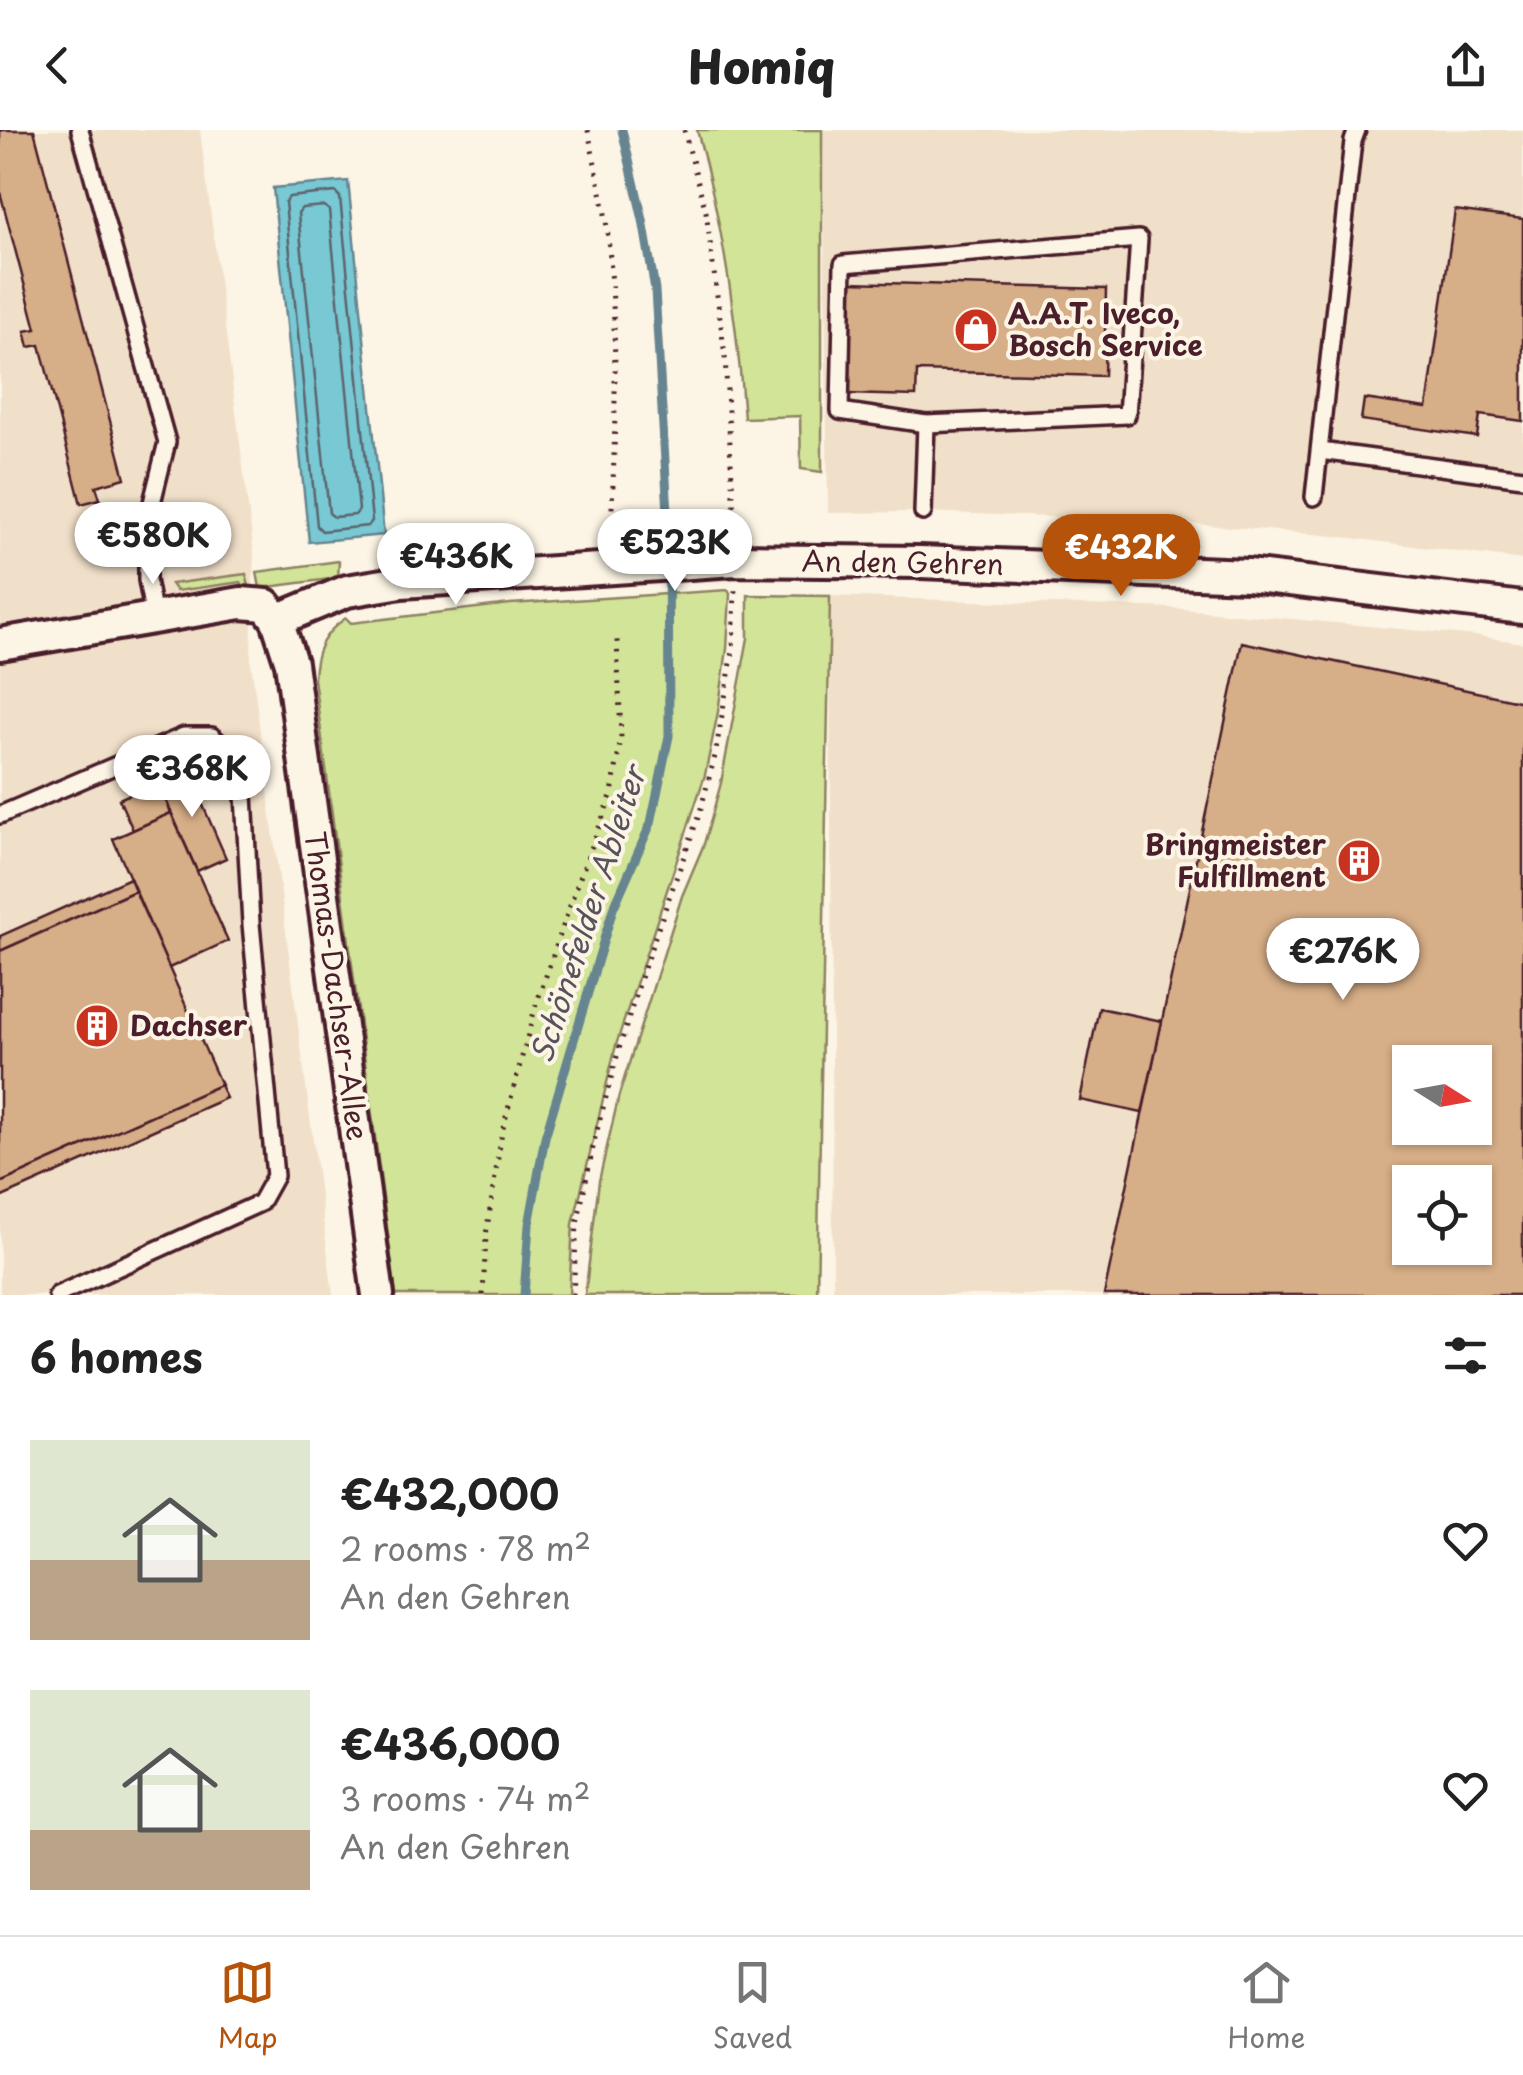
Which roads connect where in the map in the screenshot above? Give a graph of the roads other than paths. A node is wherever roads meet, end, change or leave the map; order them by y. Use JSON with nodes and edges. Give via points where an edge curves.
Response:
{"nodes":[{"id":1,"x":80,"y":130,"type":"edge"},
{"id":2,"x":1356,"y":130,"type":"edge"},
{"id":3,"x":926,"y":424,"type":"junction"},
{"id":4,"x":1320,"y":451,"type":"junction"},
{"id":5,"x":1523,"y":478,"type":"edge"},
{"id":6,"x":1314,"y":497,"type":"dead end"},
{"id":7,"x":922,"y":512,"type":"dead end"},
{"id":8,"x":1523,"y":608,"type":"edge"},
{"id":9,"x":154,"y":617,"type":"junction"},
{"id":10,"x":277,"y":620,"type":"junction"},
{"id":11,"x":0,"y":644,"type":"edge"},
{"id":12,"x":0,"y":815,"type":"edge"},
{"id":13,"x":57,"y":1295,"type":"edge"},
{"id":14,"x":378,"y":1295,"type":"edge"}],
"edges":[{"from":1,"to":9,"type":"lane","via":[[166,442],[147,523]]},
{"from":2,"to":4,"type":"lane"},
{"from":3,"to":3,"type":"lane","via":[[840,410],[843,264],[1139,239],[1127,415]]},
{"from":3,"to":7,"type":"lane"},
{"from":4,"to":5,"type":"lane"},
{"from":4,"to":6,"type":"lane"},
{"from":8,"to":10,"type":"street","name":"An den Gehren","via":[[1248,575],[718,561],[401,582],[346,591]]},
{"from":9,"to":10,"type":"street","via":[[242,604],[266,605]]},
{"from":9,"to":11,"type":"street"},
{"from":10,"to":14,"type":"street","name":"Thomas-Dachser-Allee","via":[[291,663]]},
{"from":12,"to":13,"type":"lane","via":[[184,736],[212,736],[226,749],[244,796],[275,1176],[260,1203]]}]}
